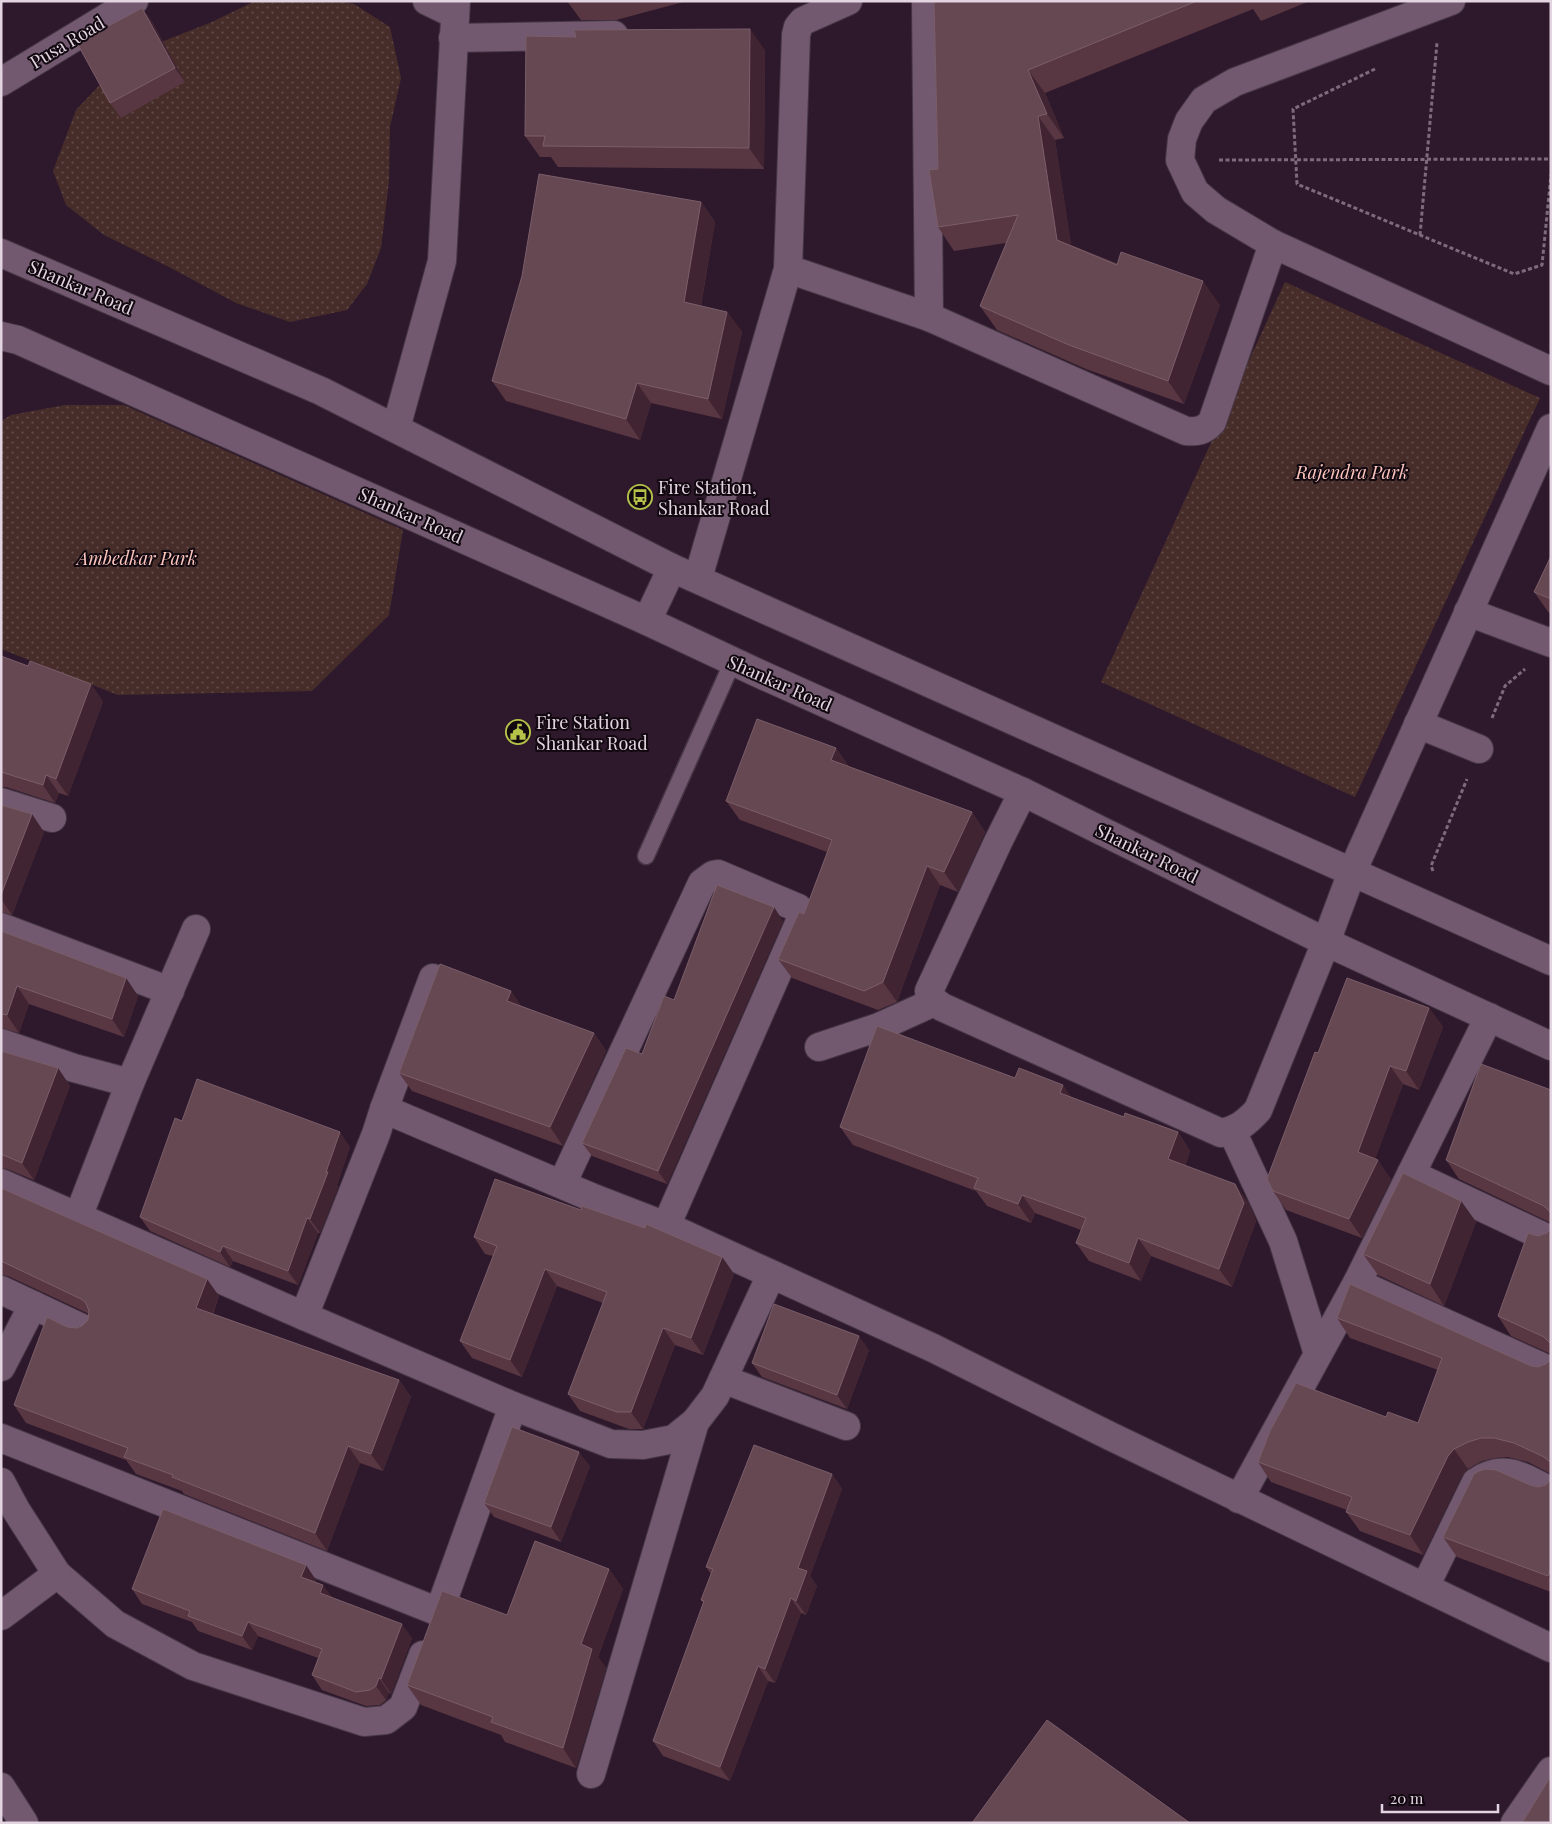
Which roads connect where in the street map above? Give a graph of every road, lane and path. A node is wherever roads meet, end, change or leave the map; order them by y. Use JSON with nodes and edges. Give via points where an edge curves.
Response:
{"nodes":[{"id":1,"x":134,"y":1,"type":"edge"},
{"id":2,"x":427,"y":1,"type":"edge"},
{"id":3,"x":848,"y":1,"type":"edge"},
{"id":4,"x":926,"y":1,"type":"edge"},
{"id":5,"x":1451,"y":1,"type":"edge"},
{"id":6,"x":454,"y":18,"type":"edge"},
{"id":7,"x":642,"y":35,"type":"edge"},
{"id":8,"x":1429,"y":42,"type":"dead end"},
{"id":9,"x":1378,"y":67,"type":"dead end"},
{"id":10,"x":1,"y":82,"type":"edge"},
{"id":11,"x":1295,"y":159,"type":"junction"},
{"id":12,"x":1551,"y":159,"type":"edge"},
{"id":13,"x":1180,"y":160,"type":"junction"},
{"id":14,"x":1427,"y":160,"type":"junction"},
{"id":15,"x":1551,"y":175,"type":"edge"},
{"id":16,"x":1420,"y":235,"type":"junction"},
{"id":17,"x":1273,"y":244,"type":"junction"},
{"id":18,"x":1,"y":253,"type":"edge"},
{"id":19,"x":788,"y":269,"type":"junction"},
{"id":20,"x":929,"y":318,"type":"junction"},
{"id":21,"x":7,"y":342,"type":"edge"},
{"id":22,"x":1551,"y":371,"type":"edge"},
{"id":23,"x":396,"y":428,"type":"junction"},
{"id":24,"x":1551,"y":428,"type":"edge"},
{"id":25,"x":672,"y":568,"type":"junction"},
{"id":26,"x":698,"y":578,"type":"junction"},
{"id":27,"x":1468,"y":612,"type":"junction"},
{"id":28,"x":648,"y":621,"type":"junction"},
{"id":29,"x":1551,"y":644,"type":"edge"},
{"id":30,"x":733,"y":662,"type":"junction"},
{"id":31,"x":1529,"y":666,"type":"dead end"},
{"id":32,"x":1418,"y":724,"type":"junction"},
{"id":33,"x":1479,"y":749,"type":"junction"},
{"id":34,"x":1023,"y":792,"type":"junction"},
{"id":35,"x":1,"y":802,"type":"edge"},
{"id":36,"x":52,"y":818,"type":"dead end"},
{"id":37,"x":646,"y":856,"type":"dead end"},
{"id":38,"x":1352,"y":872,"type":"junction"},
{"id":39,"x":1435,"y":879,"type":"dead end"},
{"id":40,"x":1,"y":927,"type":"edge"},
{"id":41,"x":196,"y":929,"type":"dead end"},
{"id":42,"x":1326,"y":942,"type":"junction"},
{"id":43,"x":1551,"y":961,"type":"edge"},
{"id":44,"x":433,"y":978,"type":"edge"},
{"id":45,"x":170,"y":991,"type":"junction"},
{"id":46,"x":934,"y":1002,"type":"junction"},
{"id":47,"x":1489,"y":1017,"type":"junction"},
{"id":48,"x":1,"y":1042,"type":"edge"},
{"id":49,"x":1551,"y":1046,"type":"edge"},
{"id":50,"x":818,"y":1047,"type":"dead end"},
{"id":51,"x":130,"y":1083,"type":"junction"},
{"id":52,"x":384,"y":1109,"type":"junction"},
{"id":53,"x":1232,"y":1131,"type":"junction"},
{"id":54,"x":1411,"y":1174,"type":"junction"},
{"id":55,"x":1,"y":1183,"type":"edge"},
{"id":56,"x":562,"y":1184,"type":"junction"},
{"id":57,"x":78,"y":1217,"type":"junction"},
{"id":58,"x":666,"y":1226,"type":"junction"},
{"id":59,"x":1551,"y":1240,"type":"edge"},
{"id":60,"x":771,"y":1275,"type":"junction"},
{"id":61,"x":1357,"y":1283,"type":"junction"},
{"id":62,"x":1,"y":1290,"type":"edge"},
{"id":63,"x":34,"y":1305,"type":"junction"},
{"id":64,"x":304,"y":1316,"type":"junction"},
{"id":65,"x":86,"y":1330,"type":"edge"},
{"id":66,"x":1318,"y":1354,"type":"junction"},
{"id":67,"x":1,"y":1367,"type":"edge"},
{"id":68,"x":1551,"y":1371,"type":"edge"},
{"id":69,"x":722,"y":1379,"type":"junction"},
{"id":70,"x":513,"y":1406,"type":"junction"},
{"id":71,"x":696,"y":1422,"type":"junction"},
{"id":72,"x":846,"y":1426,"type":"dead end"},
{"id":73,"x":1,"y":1438,"type":"edge"},
{"id":74,"x":1,"y":1482,"type":"edge"},
{"id":75,"x":1551,"y":1491,"type":"edge"},
{"id":76,"x":1239,"y":1499,"type":"junction"},
{"id":77,"x":57,"y":1574,"type":"junction"},
{"id":78,"x":1425,"y":1587,"type":"junction"},
{"id":79,"x":439,"y":1612,"type":"junction"},
{"id":80,"x":1,"y":1616,"type":"edge"},
{"id":81,"x":1551,"y":1648,"type":"edge"},
{"id":82,"x":1551,"y":1771,"type":"edge"},
{"id":83,"x":591,"y":1774,"type":"dead end"},
{"id":84,"x":1,"y":1787,"type":"edge"},
{"id":85,"x":24,"y":1823,"type":"edge"},
{"id":86,"x":1515,"y":1823,"type":"edge"}],
"edges":[{"from":1,"to":10,"type":"street","name":"Pusa Road"},
{"from":2,"to":6,"type":"street"},
{"from":3,"to":19,"type":"street","via":[[803,21],[796,35]]},
{"from":4,"to":20,"type":"street"},
{"from":5,"to":13,"type":"street","via":[[1235,82],[1204,100],[1182,139]]},
{"from":6,"to":7,"type":"street"},
{"from":6,"to":23,"type":"street","via":[[442,260]]},
{"from":8,"to":14,"type":"path","via":[[1438,38]]},
{"from":9,"to":11,"type":"path","via":[[1293,109]]},
{"from":11,"to":13,"type":"path"},
{"from":11,"to":14,"type":"path"},
{"from":11,"to":16,"type":"path","via":[[1297,184]]},
{"from":12,"to":14,"type":"path"},
{"from":13,"to":17,"type":"street","via":[[1195,192],[1216,210]]},
{"from":14,"to":16,"type":"path"},
{"from":15,"to":16,"type":"path","via":[[1542,265],[1514,274]]},
{"from":17,"to":20,"type":"street","via":[[1212,422],[1197,432],[1186,431]]},
{"from":17,"to":22,"type":"street"},
{"from":18,"to":23,"type":"street","name":"Shankar Road","via":[[321,390]]},
{"from":19,"to":20,"type":"street"},
{"from":19,"to":26,"type":"street"},
{"from":21,"to":28,"type":"street","name":"Shankar Road"},
{"from":23,"to":25,"type":"street","name":"Shankar Road"},
{"from":24,"to":27,"type":"street"},
{"from":25,"to":26,"type":"street","name":"Shankar Road"},
{"from":25,"to":28,"type":"street"},
{"from":26,"to":38,"type":"street","name":"Shankar Road"},
{"from":27,"to":29,"type":"street"},
{"from":27,"to":32,"type":"street"},
{"from":28,"to":30,"type":"street","name":"Shankar Road"},
{"from":30,"to":34,"type":"street","name":"Shankar Road"},
{"from":30,"to":37,"type":"lane"},
{"from":31,"to":33,"type":"path","via":[[1505,686]]},
{"from":32,"to":33,"type":"street"},
{"from":32,"to":38,"type":"street"},
{"from":33,"to":39,"type":"path","via":[[1431,866]]},
{"from":34,"to":42,"type":"street","name":"Shankar Road"},
{"from":34,"to":46,"type":"street","via":[[929,991]]},
{"from":35,"to":36,"type":"street"},
{"from":38,"to":42,"type":"street"},
{"from":38,"to":43,"type":"street","name":"Shankar Road"},
{"from":40,"to":45,"type":"street"},
{"from":41,"to":45,"type":"street"},
{"from":42,"to":47,"type":"street","name":"Shankar Road"},
{"from":42,"to":53,"type":"street","via":[[1258,1110],[1246,1124]]},
{"from":44,"to":52,"type":"street"},
{"from":45,"to":51,"type":"street"},
{"from":46,"to":50,"type":"street","via":[[879,1027]]},
{"from":46,"to":53,"type":"street","via":[[1220,1133]]},
{"from":47,"to":49,"type":"street","name":"Shankar Road"},
{"from":47,"to":54,"type":"street"},
{"from":48,"to":51,"type":"street","via":[[74,1068]]},
{"from":51,"to":57,"type":"street"},
{"from":52,"to":56,"type":"street"},
{"from":52,"to":64,"type":"street"},
{"from":53,"to":66,"type":"street","via":[[1283,1241]]},
{"from":54,"to":59,"type":"street"},
{"from":54,"to":61,"type":"street"},
{"from":55,"to":57,"type":"street"},
{"from":56,"to":58,"type":"street"},
{"from":56,"to":58,"type":"street","via":[[702,883],[718,874],[798,908],[801,919]]},
{"from":57,"to":64,"type":"street"},
{"from":58,"to":60,"type":"street"},
{"from":60,"to":69,"type":"street"},
{"from":60,"to":76,"type":"street","via":[[933,1348]]},
{"from":61,"to":66,"type":"street"},
{"from":61,"to":68,"type":"street"},
{"from":62,"to":63,"type":"street"},
{"from":63,"to":65,"type":"street"},
{"from":63,"to":67,"type":"street"},
{"from":64,"to":70,"type":"street"},
{"from":66,"to":76,"type":"street"},
{"from":69,"to":71,"type":"street","via":[[715,1396]]},
{"from":69,"to":72,"type":"street"},
{"from":70,"to":71,"type":"street","via":[[611,1444],[643,1445],[674,1439]]},
{"from":70,"to":79,"type":"street"},
{"from":71,"to":83,"type":"street"},
{"from":73,"to":79,"type":"street"},
{"from":74,"to":77,"type":"street"},
{"from":75,"to":78,"type":"street","via":[[1512,1474],[1496,1472],[1476,1482]]},
{"from":76,"to":78,"type":"street"},
{"from":77,"to":79,"type":"street","via":[[115,1624],[194,1666],[364,1722],[386,1720],[403,1707]]},
{"from":77,"to":80,"type":"street"},
{"from":78,"to":81,"type":"street"},
{"from":82,"to":86,"type":"street"},
{"from":84,"to":85,"type":"street"}]}
